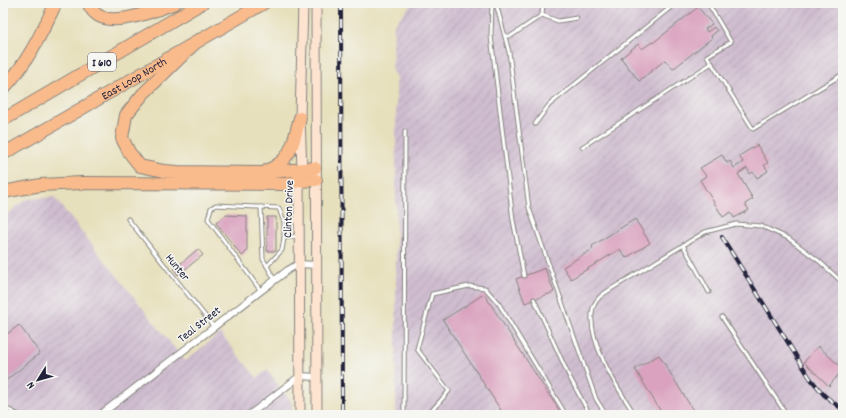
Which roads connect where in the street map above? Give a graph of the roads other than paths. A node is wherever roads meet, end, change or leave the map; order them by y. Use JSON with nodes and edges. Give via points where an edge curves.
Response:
{"nodes":[{"id":1,"x":56,"y":3,"type":"edge"},
{"id":2,"x":88,"y":3,"type":"edge"},
{"id":3,"x":175,"y":3,"type":"edge"},
{"id":4,"x":202,"y":3,"type":"edge"},
{"id":5,"x":264,"y":3,"type":"edge"},
{"id":6,"x":303,"y":3,"type":"edge"},
{"id":7,"x":316,"y":3,"type":"edge"},
{"id":8,"x":492,"y":3,"type":"edge"},
{"id":9,"x":496,"y":3,"type":"edge"},
{"id":10,"x":543,"y":3,"type":"edge"},
{"id":11,"x":676,"y":3,"type":"edge"},
{"id":12,"x":708,"y":3,"type":"edge"},
{"id":13,"x":542,"y":15,"type":"junction"},
{"id":14,"x":577,"y":18,"type":"dead end"},
{"id":15,"x":505,"y":36,"type":"junction"},
{"id":16,"x":198,"y":40,"type":"junction"},
{"id":17,"x":712,"y":63,"type":"junction"},
{"id":18,"x":843,"y":74,"type":"edge"},
{"id":19,"x":3,"y":90,"type":"edge"},
{"id":20,"x":300,"y":118,"type":"junction"},
{"id":21,"x":3,"y":120,"type":"edge"},
{"id":22,"x":535,"y":124,"type":"dead end"},
{"id":23,"x":405,"y":131,"type":"dead end"},
{"id":24,"x":582,"y":146,"type":"dead end"},
{"id":25,"x":3,"y":154,"type":"edge"},
{"id":26,"x":302,"y":168,"type":"junction"},
{"id":27,"x":315,"y":168,"type":"junction"},
{"id":28,"x":261,"y":173,"type":"junction"},
{"id":29,"x":316,"y":180,"type":"junction"},
{"id":30,"x":299,"y":181,"type":"junction"},
{"id":31,"x":3,"y":192,"type":"edge"},
{"id":32,"x":261,"y":207,"type":"junction"},
{"id":33,"x":128,"y":219,"type":"dead end"},
{"id":34,"x":299,"y":220,"type":"junction"},
{"id":35,"x":284,"y":221,"type":"junction"},
{"id":36,"x":299,"y":236,"type":"junction"},
{"id":37,"x":284,"y":238,"type":"junction"},
{"id":38,"x":683,"y":245,"type":"junction"},
{"id":39,"x":298,"y":264,"type":"junction"},
{"id":40,"x":317,"y":265,"type":"junction"},
{"id":41,"x":266,"y":266,"type":"junction"},
{"id":42,"x":524,"y":276,"type":"dead end"},
{"id":43,"x":275,"y":280,"type":"junction"},
{"id":44,"x":843,"y":283,"type":"edge"},
{"id":45,"x":260,"y":291,"type":"junction"},
{"id":46,"x":709,"y":292,"type":"dead end"},
{"id":47,"x":534,"y":299,"type":"dead end"},
{"id":48,"x":722,"y":317,"type":"dead end"},
{"id":49,"x":213,"y":326,"type":"junction"},
{"id":50,"x":300,"y":376,"type":"junction"},
{"id":51,"x":316,"y":377,"type":"junction"},
{"id":52,"x":3,"y":410,"type":"edge"},
{"id":53,"x":19,"y":415,"type":"edge"},
{"id":54,"x":100,"y":415,"type":"edge"},
{"id":55,"x":249,"y":415,"type":"edge"},
{"id":56,"x":300,"y":415,"type":"edge"},
{"id":57,"x":317,"y":415,"type":"edge"},
{"id":58,"x":404,"y":415,"type":"edge"},
{"id":59,"x":428,"y":415,"type":"edge"},
{"id":60,"x":566,"y":415,"type":"edge"},
{"id":61,"x":590,"y":415,"type":"edge"},
{"id":62,"x":606,"y":415,"type":"edge"},
{"id":63,"x":635,"y":415,"type":"edge"},
{"id":64,"x":787,"y":415,"type":"edge"}],
"edges":[{"from":1,"to":19,"type":"highway","via":[[31,53]]},
{"from":2,"to":3,"type":"highway","via":[[96,14],[117,21]]},
{"from":4,"to":21,"type":"highway","number":"I 610"},
{"from":5,"to":16,"type":"highway","name":"East Loop North","number":"I 610"},
{"from":6,"to":20,"type":"main road","name":"Clinton Drive"},
{"from":7,"to":27,"type":"main road"},
{"from":8,"to":42,"type":"lane","via":[[491,36],[513,220]]},
{"from":9,"to":15,"type":"lane"},
{"from":10,"to":13,"type":"lane"},
{"from":11,"to":22,"type":"lane","via":[[549,105]]},
{"from":12,"to":17,"type":"lane","via":[[731,42],[707,56]]},
{"from":13,"to":14,"type":"lane","via":[[558,21]]},
{"from":13,"to":15,"type":"lane","via":[[511,36]]},
{"from":15,"to":62,"type":"lane","via":[[529,208],[596,399]]},
{"from":16,"to":25,"type":"highway","name":"East Loop North","number":"I 610"},
{"from":16,"to":28,"type":"highway","via":[[143,94],[126,115],[122,138],[140,166],[164,172]]},
{"from":17,"to":18,"type":"lane","via":[[753,129]]},
{"from":17,"to":24,"type":"lane"},
{"from":20,"to":26,"type":"main road","name":"Clinton Drive"},
{"from":20,"to":28,"type":"highway","via":[[290,154],[279,165]]},
{"from":23,"to":58,"type":"lane"},
{"from":26,"to":27,"type":"highway"},
{"from":26,"to":28,"type":"highway"},
{"from":26,"to":30,"type":"main road","name":"Clinton Drive"},
{"from":27,"to":29,"type":"main road"},
{"from":29,"to":30,"type":"highway"},
{"from":29,"to":40,"type":"main road"},
{"from":30,"to":31,"type":"highway","via":[[287,184],[81,183],[41,185]]},
{"from":30,"to":34,"type":"main road","name":"Clinton Drive"},
{"from":32,"to":35,"type":"lane","via":[[279,208]]},
{"from":32,"to":41,"type":"lane","via":[[263,259]]},
{"from":32,"to":45,"type":"lane","via":[[216,205],[211,208],[208,219]]},
{"from":33,"to":49,"type":"lane","name":"Hunter"},
{"from":34,"to":35,"type":"lane"},
{"from":34,"to":36,"type":"main road","name":"Clinton Drive"},
{"from":35,"to":37,"type":"lane"},
{"from":36,"to":37,"type":"lane"},
{"from":36,"to":39,"type":"main road","name":"Clinton Drive"},
{"from":37,"to":41,"type":"lane","via":[[282,250]]},
{"from":38,"to":44,"type":"lane","via":[[705,232],[736,224],[761,226],[788,238]]},
{"from":38,"to":46,"type":"lane"},
{"from":38,"to":63,"type":"lane","via":[[600,296],[593,309],[594,334],[598,349]]},
{"from":39,"to":40,"type":"street"},
{"from":39,"to":43,"type":"street","name":"Teal Street"},
{"from":39,"to":50,"type":"main road","name":"Clinton Drive"},
{"from":40,"to":51,"type":"main road"},
{"from":41,"to":43,"type":"lane"},
{"from":43,"to":45,"type":"street","name":"Teal Street"},
{"from":45,"to":49,"type":"street","name":"Teal Street"},
{"from":47,"to":61,"type":"lane"},
{"from":48,"to":64,"type":"lane"},
{"from":49,"to":54,"type":"street","name":"Teal Street"},
{"from":50,"to":51,"type":"street"},
{"from":50,"to":55,"type":"street"},
{"from":50,"to":56,"type":"main road","name":"Clinton Drive"},
{"from":51,"to":57,"type":"main road"},
{"from":52,"to":53,"type":"lane","via":[[7,409]]},
{"from":59,"to":60,"type":"lane","via":[[449,391],[417,349],[432,294],[470,286],[485,288],[499,304]]}]}
